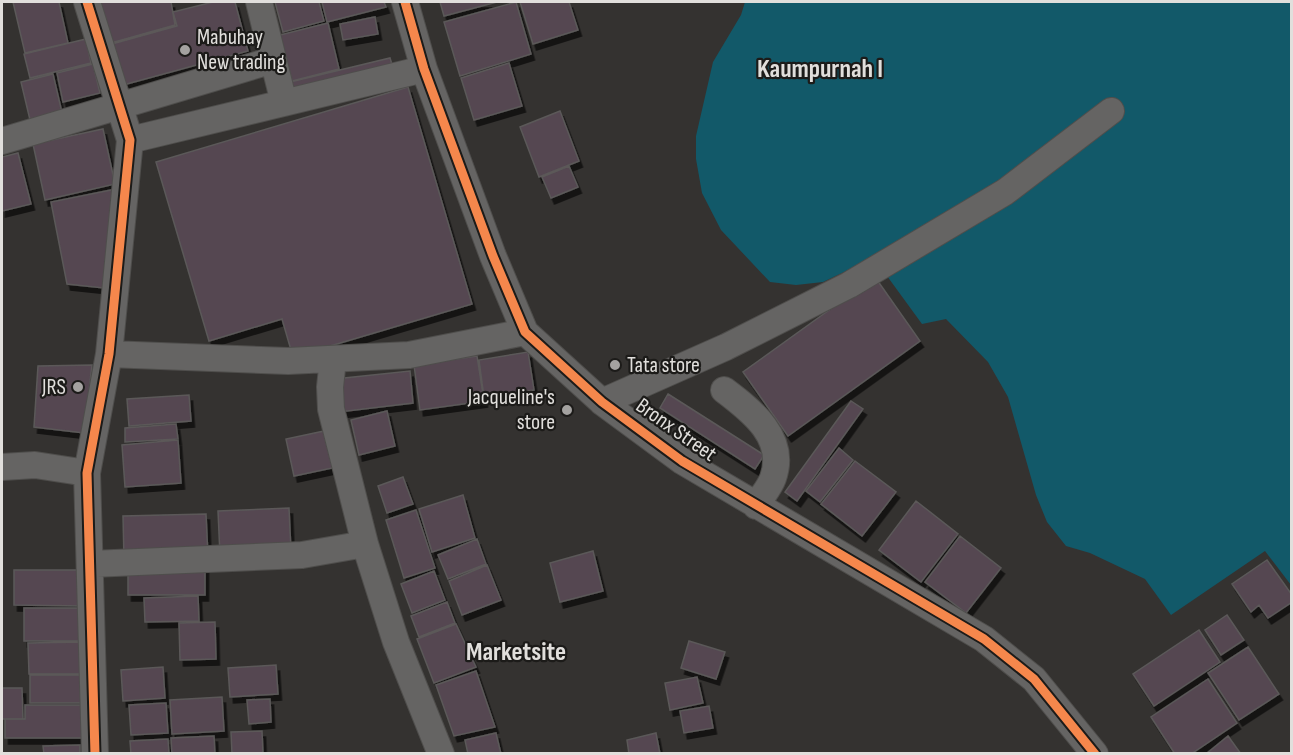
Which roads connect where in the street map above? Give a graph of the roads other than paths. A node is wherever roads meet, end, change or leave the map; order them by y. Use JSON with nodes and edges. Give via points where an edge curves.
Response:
{"nodes":[{"id":1,"x":87,"y":2,"type":"edge"},
{"id":2,"x":259,"y":2,"type":"edge"},
{"id":3,"x":405,"y":2,"type":"edge"},
{"id":4,"x":273,"y":60,"type":"junction"},
{"id":5,"x":424,"y":69,"type":"junction"},
{"id":6,"x":284,"y":103,"type":"junction"},
{"id":7,"x":119,"y":107,"type":"junction"},
{"id":8,"x":1111,"y":111,"type":"dead end"},
{"id":9,"x":130,"y":140,"type":"junction"},
{"id":10,"x":2,"y":141,"type":"edge"},
{"id":11,"x":525,"y":332,"type":"junction"},
{"id":12,"x":109,"y":354,"type":"junction"},
{"id":13,"x":333,"y":359,"type":"junction"},
{"id":14,"x":724,"y":390,"type":"dead end"},
{"id":15,"x":602,"y":402,"type":"junction"},
{"id":16,"x":2,"y":467,"type":"edge"},
{"id":17,"x":87,"y":473,"type":"junction"},
{"id":18,"x":756,"y":506,"type":"junction"},
{"id":19,"x":365,"y":544,"type":"junction"},
{"id":20,"x":91,"y":564,"type":"junction"},
{"id":21,"x":95,"y":753,"type":"edge"},
{"id":22,"x":441,"y":753,"type":"edge"},
{"id":23,"x":1095,"y":753,"type":"edge"}],
"edges":[{"from":1,"to":7,"type":"street"},
{"from":2,"to":4,"type":"street"},
{"from":3,"to":5,"type":"street","name":"Bronx Street"},
{"from":4,"to":6,"type":"street"},
{"from":4,"to":7,"type":"street"},
{"from":5,"to":6,"type":"street"},
{"from":5,"to":11,"type":"street","name":"Bronx Street"},
{"from":6,"to":9,"type":"street"},
{"from":7,"to":9,"type":"street"},
{"from":7,"to":10,"type":"street"},
{"from":8,"to":15,"type":"street","via":[[1005,192],[849,285],[726,347]]},
{"from":9,"to":12,"type":"street"},
{"from":11,"to":13,"type":"street","via":[[409,355]]},
{"from":11,"to":15,"type":"street","name":"Bronx Street"},
{"from":12,"to":13,"type":"street","via":[[288,361]]},
{"from":12,"to":17,"type":"street"},
{"from":13,"to":19,"type":"street","via":[[331,409]]},
{"from":14,"to":18,"type":"street","via":[[748,408],[772,436],[773,479]]},
{"from":15,"to":18,"type":"street","name":"Bronx Street","via":[[682,461]]},
{"from":16,"to":17,"type":"street","via":[[35,465]]},
{"from":17,"to":20,"type":"street"},
{"from":18,"to":23,"type":"street","name":"Bronx Street","via":[[984,639],[1035,679]]},
{"from":19,"to":20,"type":"street","via":[[302,555]]},
{"from":19,"to":22,"type":"street","via":[[396,642]]},
{"from":20,"to":21,"type":"street"}]}
